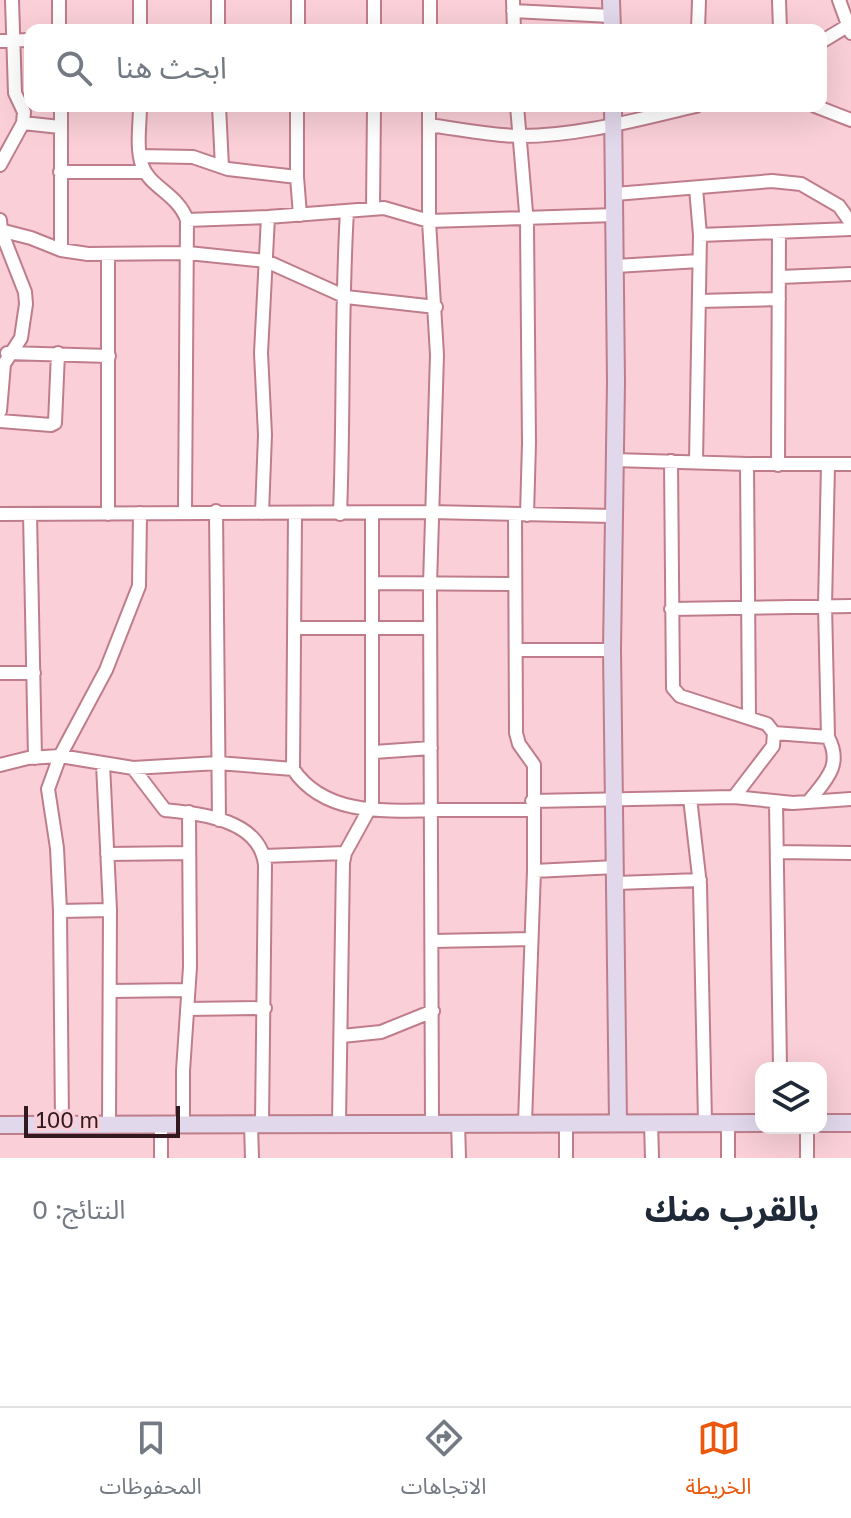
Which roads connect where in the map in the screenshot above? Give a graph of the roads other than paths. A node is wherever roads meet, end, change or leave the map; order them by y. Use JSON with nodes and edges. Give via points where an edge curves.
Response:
{"nodes":[{"id":1,"x":12,"y":0,"type":"edge"},
{"id":2,"x":59,"y":0,"type":"edge"},
{"id":3,"x":140,"y":0,"type":"edge"},
{"id":4,"x":218,"y":0,"type":"edge"},
{"id":5,"x":298,"y":0,"type":"edge"},
{"id":6,"x":374,"y":0,"type":"edge"},
{"id":7,"x":430,"y":0,"type":"edge"},
{"id":8,"x":699,"y":0,"type":"edge"},
{"id":9,"x":779,"y":0,"type":"edge"},
{"id":10,"x":839,"y":0,"type":"edge"},
{"id":11,"x":513,"y":5,"type":"edge"},
{"id":12,"x":612,"y":15,"type":"edge"},
{"id":13,"x":59,"y":24,"type":"edge"},
{"id":14,"x":140,"y":24,"type":"edge"},
{"id":15,"x":218,"y":24,"type":"edge"},
{"id":16,"x":298,"y":24,"type":"edge"},
{"id":17,"x":374,"y":24,"type":"edge"},
{"id":18,"x":430,"y":24,"type":"edge"},
{"id":19,"x":698,"y":24,"type":"edge"},
{"id":20,"x":780,"y":24,"type":"edge"},
{"id":21,"x":850,"y":29,"type":"edge"},
{"id":22,"x":827,"y":39,"type":"edge"},
{"id":23,"x":6,"y":41,"type":"edge"},
{"id":24,"x":827,"y":111,"type":"edge"},
{"id":25,"x":61,"y":112,"type":"edge"},
{"id":26,"x":140,"y":112,"type":"edge"},
{"id":27,"x":219,"y":112,"type":"edge"},
{"id":28,"x":297,"y":112,"type":"edge"},
{"id":29,"x":374,"y":112,"type":"edge"},
{"id":30,"x":429,"y":112,"type":"edge"},
{"id":31,"x":517,"y":112,"type":"edge"},
{"id":32,"x":613,"y":112,"type":"edge"},
{"id":33,"x":667,"y":112,"type":"edge"},
{"id":34,"x":851,"y":120,"type":"edge"},
{"id":35,"x":23,"y":123,"type":"junction"},
{"id":36,"x":613,"y":123,"type":"junction"},
{"id":37,"x":429,"y":125,"type":"junction"},
{"id":38,"x":60,"y":127,"type":"junction"},
{"id":39,"x":518,"y":136,"type":"junction"},
{"id":40,"x":140,"y":156,"type":"junction"},
{"id":41,"x":0,"y":165,"type":"edge"},
{"id":42,"x":222,"y":167,"type":"junction"},
{"id":43,"x":60,"y":172,"type":"junction"},
{"id":44,"x":145,"y":172,"type":"junction"},
{"id":45,"x":297,"y":177,"type":"junction"},
{"id":46,"x":696,"y":188,"type":"junction"},
{"id":47,"x":615,"y":194,"type":"junction"},
{"id":48,"x":373,"y":209,"type":"junction"},
{"id":49,"x":347,"y":211,"type":"junction"},
{"id":50,"x":300,"y":215,"type":"junction"},
{"id":51,"x":615,"y":215,"type":"junction"},
{"id":52,"x":268,"y":217,"type":"junction"},
{"id":53,"x":526,"y":217,"type":"junction"},
{"id":54,"x":0,"y":220,"type":"edge"},
{"id":55,"x":187,"y":220,"type":"junction"},
{"id":56,"x":429,"y":221,"type":"junction"},
{"id":57,"x":850,"y":222,"type":"edge"},
{"id":58,"x":0,"y":230,"type":"edge"},
{"id":59,"x":779,"y":234,"type":"junction"},
{"id":60,"x":700,"y":235,"type":"junction"},
{"id":61,"x":61,"y":250,"type":"junction"},
{"id":62,"x":188,"y":253,"type":"junction"},
{"id":63,"x":108,"y":254,"type":"junction"},
{"id":64,"x":266,"y":261,"type":"junction"},
{"id":65,"x":699,"y":261,"type":"junction"},
{"id":66,"x":616,"y":266,"type":"junction"},
{"id":67,"x":851,"y":274,"type":"edge"},
{"id":68,"x":780,"y":277,"type":"junction"},
{"id":69,"x":342,"y":296,"type":"junction"},
{"id":70,"x":779,"y":299,"type":"junction"},
{"id":71,"x":699,"y":301,"type":"junction"},
{"id":72,"x":436,"y":307,"type":"junction"},
{"id":73,"x":5,"y":353,"type":"edge"},
{"id":74,"x":58,"y":353,"type":"junction"},
{"id":75,"x":109,"y":356,"type":"junction"},
{"id":76,"x":0,"y":411,"type":"edge"},
{"id":77,"x":0,"y":421,"type":"edge"},
{"id":78,"x":614,"y":460,"type":"junction"},
{"id":79,"x":671,"y":461,"type":"junction"},
{"id":80,"x":696,"y":462,"type":"junction"},
{"id":81,"x":747,"y":464,"type":"junction"},
{"id":82,"x":828,"y":464,"type":"junction"},
{"id":83,"x":851,"y":464,"type":"edge"},
{"id":84,"x":778,"y":465,"type":"junction"},
{"id":85,"x":216,"y":511,"type":"junction"},
{"id":86,"x":185,"y":512,"type":"junction"},
{"id":87,"x":430,"y":512,"type":"junction"},
{"id":88,"x":140,"y":513,"type":"junction"},
{"id":89,"x":262,"y":513,"type":"junction"},
{"id":90,"x":0,"y":514,"type":"edge"},
{"id":91,"x":30,"y":514,"type":"junction"},
{"id":92,"x":108,"y":514,"type":"junction"},
{"id":93,"x":295,"y":514,"type":"junction"},
{"id":94,"x":340,"y":514,"type":"junction"},
{"id":95,"x":372,"y":514,"type":"junction"},
{"id":96,"x":521,"y":515,"type":"junction"},
{"id":97,"x":613,"y":516,"type":"junction"},
{"id":98,"x":373,"y":583,"type":"junction"},
{"id":99,"x":515,"y":584,"type":"junction"},
{"id":100,"x":430,"y":585,"type":"junction"},
{"id":101,"x":825,"y":606,"type":"junction"},
{"id":102,"x":851,"y":606,"type":"edge"},
{"id":103,"x":671,"y":609,"type":"junction"},
{"id":104,"x":748,"y":609,"type":"junction"},
{"id":105,"x":374,"y":627,"type":"junction"},
{"id":106,"x":295,"y":628,"type":"junction"},
{"id":107,"x":430,"y":628,"type":"junction"},
{"id":108,"x":516,"y":650,"type":"junction"},
{"id":109,"x":612,"y":650,"type":"junction"},
{"id":110,"x":0,"y":673,"type":"edge"},
{"id":111,"x":34,"y":673,"type":"junction"},
{"id":112,"x":749,"y":717,"type":"junction"},
{"id":113,"x":774,"y":733,"type":"junction"},
{"id":114,"x":828,"y":737,"type":"junction"},
{"id":115,"x":431,"y":748,"type":"junction"},
{"id":116,"x":374,"y":752,"type":"junction"},
{"id":117,"x":60,"y":756,"type":"junction"},
{"id":118,"x":35,"y":758,"type":"junction"},
{"id":119,"x":218,"y":763,"type":"junction"},
{"id":120,"x":103,"y":764,"type":"junction"},
{"id":121,"x":0,"y":765,"type":"edge"},
{"id":122,"x":133,"y":768,"type":"junction"},
{"id":123,"x":293,"y":769,"type":"junction"},
{"id":124,"x":734,"y":797,"type":"junction"},
{"id":125,"x":848,"y":797,"type":"edge"},
{"id":126,"x":690,"y":798,"type":"junction"},
{"id":127,"x":614,"y":799,"type":"junction"},
{"id":128,"x":809,"y":801,"type":"junction"},
{"id":129,"x":776,"y":802,"type":"junction"},
{"id":130,"x":532,"y":806,"type":"junction"},
{"id":131,"x":431,"y":810,"type":"junction"},
{"id":132,"x":370,"y":811,"type":"junction"},
{"id":133,"x":189,"y":812,"type":"junction"},
{"id":134,"x":219,"y":820,"type":"junction"},
{"id":135,"x":777,"y":852,"type":"junction"},
{"id":136,"x":189,"y":853,"type":"junction"},
{"id":137,"x":345,"y":853,"type":"junction"},
{"id":138,"x":851,"y":853,"type":"edge"},
{"id":139,"x":107,"y":854,"type":"junction"},
{"id":140,"x":264,"y":856,"type":"junction"},
{"id":141,"x":534,"y":871,"type":"junction"},
{"id":142,"x":616,"y":875,"type":"junction"},
{"id":143,"x":700,"y":880,"type":"junction"},
{"id":144,"x":110,"y":910,"type":"junction"},
{"id":145,"x":60,"y":911,"type":"junction"},
{"id":146,"x":531,"y":939,"type":"junction"},
{"id":147,"x":432,"y":941,"type":"junction"},
{"id":148,"x":188,"y":990,"type":"junction"},
{"id":149,"x":110,"y":991,"type":"junction"},
{"id":150,"x":265,"y":1008,"type":"junction"},
{"id":151,"x":187,"y":1009,"type":"junction"},
{"id":152,"x":433,"y":1011,"type":"junction"},
{"id":153,"x":342,"y":1036,"type":"junction"},
{"id":154,"x":780,"y":1062,"type":"edge"},
{"id":155,"x":257,"y":1122,"type":"junction"},
{"id":156,"x":458,"y":1122,"type":"junction"},
{"id":157,"x":525,"y":1122,"type":"junction"},
{"id":158,"x":566,"y":1122,"type":"junction"},
{"id":159,"x":618,"y":1122,"type":"junction"},
{"id":160,"x":651,"y":1122,"type":"junction"},
{"id":161,"x":705,"y":1122,"type":"junction"},
{"id":162,"x":728,"y":1122,"type":"junction"},
{"id":163,"x":161,"y":1123,"type":"junction"},
{"id":164,"x":183,"y":1123,"type":"junction"},
{"id":165,"x":339,"y":1123,"type":"junction"},
{"id":166,"x":432,"y":1123,"type":"junction"},
{"id":167,"x":755,"y":1123,"type":"edge"},
{"id":168,"x":827,"y":1123,"type":"edge"},
{"id":169,"x":851,"y":1123,"type":"edge"},
{"id":170,"x":62,"y":1124,"type":"junction"},
{"id":171,"x":109,"y":1124,"type":"junction"},
{"id":172,"x":0,"y":1125,"type":"edge"},
{"id":173,"x":807,"y":1134,"type":"edge"},
{"id":174,"x":161,"y":1158,"type":"edge"},
{"id":175,"x":252,"y":1158,"type":"edge"},
{"id":176,"x":459,"y":1158,"type":"edge"},
{"id":177,"x":566,"y":1158,"type":"edge"},
{"id":178,"x":652,"y":1158,"type":"edge"},
{"id":179,"x":728,"y":1158,"type":"edge"},
{"id":180,"x":807,"y":1158,"type":"edge"}],
"edges":[{"from":1,"to":23,"type":"street"},
{"from":2,"to":13,"type":"street"},
{"from":3,"to":14,"type":"street"},
{"from":4,"to":15,"type":"street"},
{"from":5,"to":16,"type":"street"},
{"from":6,"to":17,"type":"street"},
{"from":7,"to":18,"type":"street"},
{"from":8,"to":19,"type":"street"},
{"from":9,"to":20,"type":"street"},
{"from":10,"to":21,"type":"street"},
{"from":11,"to":12,"type":"street"},
{"from":21,"to":22,"type":"street"},
{"from":23,"to":35,"type":"street"},
{"from":24,"to":34,"type":"street"},
{"from":25,"to":38,"type":"street"},
{"from":26,"to":40,"type":"street"},
{"from":27,"to":42,"type":"street"},
{"from":28,"to":45,"type":"street"},
{"from":29,"to":48,"type":"street"},
{"from":30,"to":37,"type":"street"},
{"from":31,"to":39,"type":"street"},
{"from":32,"to":36,"type":"street"},
{"from":33,"to":36,"type":"street"},
{"from":35,"to":38,"type":"street"},
{"from":35,"to":41,"type":"street"},
{"from":36,"to":39,"type":"street"},
{"from":36,"to":47,"type":"street"},
{"from":37,"to":39,"type":"street"},
{"from":37,"to":56,"type":"street"},
{"from":38,"to":43,"type":"street"},
{"from":39,"to":53,"type":"street"},
{"from":40,"to":42,"type":"street","via":[[193,157]]},
{"from":40,"to":44,"type":"street"},
{"from":42,"to":45,"type":"street"},
{"from":43,"to":44,"type":"street"},
{"from":43,"to":61,"type":"street"},
{"from":44,"to":55,"type":"street","via":[[177,201]]},
{"from":45,"to":50,"type":"street"},
{"from":46,"to":47,"type":"street"},
{"from":46,"to":57,"type":"street","via":[[772,181],[801,184],[839,206]]},
{"from":46,"to":60,"type":"street"},
{"from":47,"to":51,"type":"street"},
{"from":48,"to":49,"type":"street"},
{"from":48,"to":56,"type":"street"},
{"from":49,"to":50,"type":"street"},
{"from":49,"to":69,"type":"street"},
{"from":50,"to":52,"type":"street"},
{"from":51,"to":53,"type":"street"},
{"from":51,"to":66,"type":"street"},
{"from":52,"to":55,"type":"street"},
{"from":52,"to":64,"type":"street"},
{"from":53,"to":56,"type":"street"},
{"from":53,"to":96,"type":"street","via":[[529,443]]},
{"from":54,"to":58,"type":"street"},
{"from":55,"to":62,"type":"street"},
{"from":56,"to":72,"type":"street"},
{"from":57,"to":59,"type":"street"},
{"from":58,"to":61,"type":"street"},
{"from":58,"to":73,"type":"street","via":[[26,304],[21,338]]},
{"from":59,"to":60,"type":"street"},
{"from":59,"to":68,"type":"street"},
{"from":60,"to":65,"type":"street"},
{"from":61,"to":63,"type":"street"},
{"from":62,"to":63,"type":"street"},
{"from":62,"to":64,"type":"street"},
{"from":62,"to":86,"type":"street"},
{"from":63,"to":75,"type":"street"},
{"from":64,"to":69,"type":"street"},
{"from":64,"to":89,"type":"street"},
{"from":65,"to":66,"type":"street"},
{"from":65,"to":71,"type":"street"},
{"from":66,"to":78,"type":"street"},
{"from":67,"to":68,"type":"street"},
{"from":68,"to":70,"type":"street"},
{"from":69,"to":72,"type":"street"},
{"from":69,"to":94,"type":"street"},
{"from":70,"to":71,"type":"street"},
{"from":70,"to":84,"type":"street"},
{"from":71,"to":80,"type":"street"},
{"from":72,"to":87,"type":"street"},
{"from":73,"to":74,"type":"street"},
{"from":73,"to":76,"type":"street"},
{"from":74,"to":75,"type":"street"},
{"from":74,"to":77,"type":"street","via":[[55,423]]},
{"from":75,"to":92,"type":"street"},
{"from":78,"to":79,"type":"street"},
{"from":78,"to":97,"type":"street"},
{"from":79,"to":80,"type":"street"},
{"from":79,"to":103,"type":"street"},
{"from":80,"to":81,"type":"street"},
{"from":81,"to":84,"type":"street"},
{"from":81,"to":104,"type":"street"},
{"from":82,"to":83,"type":"street"},
{"from":82,"to":84,"type":"street"},
{"from":82,"to":101,"type":"street"},
{"from":85,"to":86,"type":"street"},
{"from":85,"to":89,"type":"street"},
{"from":85,"to":119,"type":"street"},
{"from":86,"to":88,"type":"street"},
{"from":87,"to":95,"type":"street"},
{"from":87,"to":96,"type":"street"},
{"from":87,"to":100,"type":"street"},
{"from":88,"to":92,"type":"street"},
{"from":88,"to":117,"type":"street","via":[[139,586],[106,670]]},
{"from":89,"to":93,"type":"street"},
{"from":90,"to":91,"type":"street"},
{"from":91,"to":92,"type":"street"},
{"from":91,"to":111,"type":"street"},
{"from":93,"to":94,"type":"street"},
{"from":93,"to":106,"type":"street"},
{"from":94,"to":95,"type":"street"},
{"from":95,"to":98,"type":"street"},
{"from":96,"to":97,"type":"street"},
{"from":96,"to":99,"type":"street"},
{"from":97,"to":109,"type":"street"},
{"from":98,"to":100,"type":"street"},
{"from":98,"to":105,"type":"street"},
{"from":99,"to":100,"type":"street"},
{"from":99,"to":108,"type":"street"},
{"from":100,"to":107,"type":"street"},
{"from":101,"to":102,"type":"street"},
{"from":101,"to":104,"type":"street"},
{"from":101,"to":114,"type":"street"},
{"from":103,"to":104,"type":"street"},
{"from":103,"to":112,"type":"street","via":[[675,692]]},
{"from":104,"to":112,"type":"street"},
{"from":105,"to":106,"type":"street"},
{"from":105,"to":107,"type":"street"},
{"from":105,"to":116,"type":"street"},
{"from":106,"to":123,"type":"street"},
{"from":107,"to":115,"type":"street"},
{"from":108,"to":109,"type":"street"},
{"from":108,"to":130,"type":"street","via":[[516,733],[534,765]]},
{"from":109,"to":127,"type":"street"},
{"from":110,"to":111,"type":"street"},
{"from":111,"to":118,"type":"street"},
{"from":112,"to":113,"type":"street"},
{"from":113,"to":114,"type":"street"},
{"from":113,"to":124,"type":"street","via":[[773,746]]},
{"from":114,"to":128,"type":"street","via":[[835,766]]},
{"from":115,"to":116,"type":"street"},
{"from":115,"to":131,"type":"street"},
{"from":116,"to":132,"type":"street"},
{"from":117,"to":118,"type":"street"},
{"from":117,"to":120,"type":"street"},
{"from":117,"to":145,"type":"street","via":[[47,796],[57,848]]},
{"from":118,"to":121,"type":"street"},
{"from":119,"to":122,"type":"street"},
{"from":119,"to":123,"type":"street"},
{"from":119,"to":134,"type":"street"},
{"from":120,"to":122,"type":"street"},
{"from":120,"to":139,"type":"street"},
{"from":122,"to":133,"type":"street","via":[[163,809]]},
{"from":123,"to":132,"type":"street","via":[[307,788]]},
{"from":124,"to":126,"type":"street"},
{"from":124,"to":129,"type":"street"},
{"from":125,"to":128,"type":"street"},
{"from":126,"to":127,"type":"street"},
{"from":126,"to":143,"type":"street"},
{"from":127,"to":130,"type":"street"},
{"from":127,"to":142,"type":"street"},
{"from":128,"to":129,"type":"street"},
{"from":129,"to":135,"type":"street"},
{"from":130,"to":131,"type":"street"},
{"from":130,"to":141,"type":"street"},
{"from":131,"to":132,"type":"street"},
{"from":131,"to":147,"type":"street"},
{"from":132,"to":137,"type":"street"},
{"from":133,"to":134,"type":"street"},
{"from":133,"to":136,"type":"street"},
{"from":134,"to":140,"type":"street","via":[[249,833]]},
{"from":135,"to":138,"type":"street"},
{"from":135,"to":154,"type":"street"},
{"from":136,"to":139,"type":"street"},
{"from":136,"to":148,"type":"street"},
{"from":137,"to":140,"type":"street"},
{"from":137,"to":153,"type":"street"},
{"from":139,"to":144,"type":"street"},
{"from":140,"to":150,"type":"street"},
{"from":141,"to":142,"type":"street"},
{"from":141,"to":146,"type":"street"},
{"from":142,"to":143,"type":"street"},
{"from":142,"to":159,"type":"street"},
{"from":143,"to":161,"type":"street"},
{"from":144,"to":145,"type":"street"},
{"from":144,"to":149,"type":"street"},
{"from":145,"to":170,"type":"street"},
{"from":146,"to":147,"type":"street"},
{"from":146,"to":157,"type":"street"},
{"from":147,"to":152,"type":"street"},
{"from":148,"to":149,"type":"street"},
{"from":148,"to":151,"type":"street"},
{"from":149,"to":171,"type":"street"},
{"from":150,"to":151,"type":"street"},
{"from":150,"to":155,"type":"street"},
{"from":151,"to":164,"type":"street"},
{"from":152,"to":153,"type":"street","via":[[381,1032]]},
{"from":152,"to":166,"type":"street"},
{"from":153,"to":165,"type":"street"},
{"from":155,"to":164,"type":"street"},
{"from":155,"to":165,"type":"street"},
{"from":155,"to":175,"type":"street"},
{"from":156,"to":157,"type":"street"},
{"from":156,"to":166,"type":"street"},
{"from":156,"to":176,"type":"street"},
{"from":157,"to":158,"type":"street"},
{"from":158,"to":159,"type":"street"},
{"from":158,"to":177,"type":"street"},
{"from":159,"to":160,"type":"street"},
{"from":160,"to":161,"type":"street"},
{"from":160,"to":178,"type":"street"},
{"from":161,"to":162,"type":"street"},
{"from":162,"to":167,"type":"street"},
{"from":162,"to":179,"type":"street"},
{"from":163,"to":164,"type":"street"},
{"from":163,"to":171,"type":"street"},
{"from":163,"to":174,"type":"street"},
{"from":165,"to":166,"type":"street"},
{"from":168,"to":169,"type":"street"},
{"from":170,"to":171,"type":"street"},
{"from":170,"to":172,"type":"street"},
{"from":173,"to":180,"type":"street"}]}
